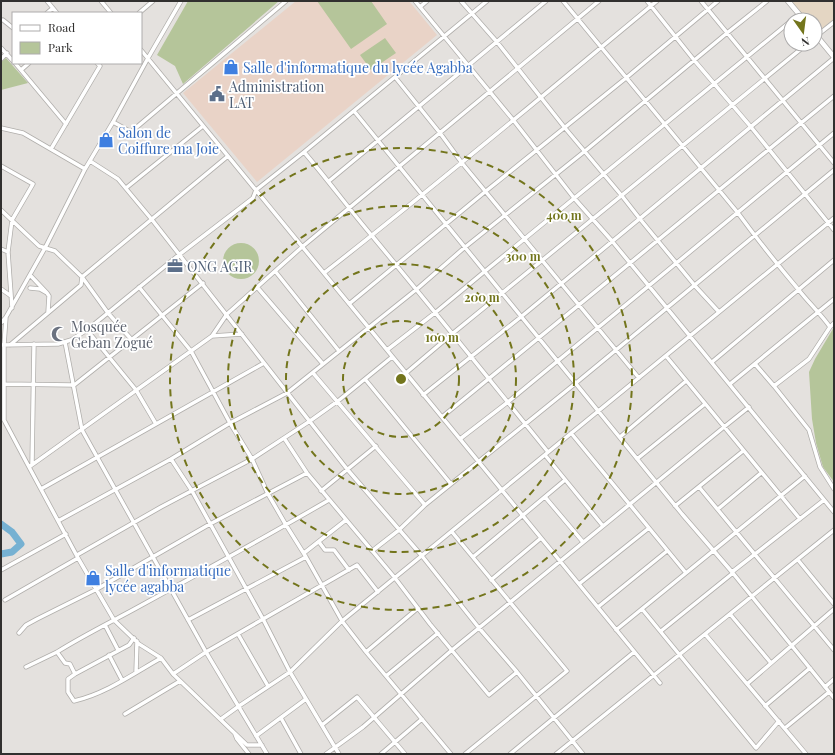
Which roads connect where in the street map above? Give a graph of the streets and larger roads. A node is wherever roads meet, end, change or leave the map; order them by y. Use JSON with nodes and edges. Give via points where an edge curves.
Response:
{"nodes":[{"id":1,"x":47,"y":1,"type":"edge"},
{"id":2,"x":108,"y":1,"type":"edge"},
{"id":3,"x":153,"y":1,"type":"edge"},
{"id":4,"x":181,"y":1,"type":"edge"},
{"id":5,"x":286,"y":1,"type":"edge"},
{"id":6,"x":415,"y":1,"type":"edge"},
{"id":7,"x":427,"y":1,"type":"edge"},
{"id":8,"x":461,"y":1,"type":"edge"},
{"id":9,"x":487,"y":1,"type":"edge"},
{"id":10,"x":546,"y":1,"type":"edge"},
{"id":11,"x":563,"y":1,"type":"edge"},
{"id":12,"x":599,"y":1,"type":"edge"},
{"id":13,"x":647,"y":1,"type":"edge"},
{"id":14,"x":657,"y":1,"type":"edge"},
{"id":15,"x":701,"y":1,"type":"edge"},
{"id":16,"x":718,"y":1,"type":"edge"},
{"id":17,"x":767,"y":1,"type":"edge"},
{"id":18,"x":788,"y":1,"type":"edge"},
{"id":19,"x":102,"y":3,"type":"edge"},
{"id":20,"x":651,"y":6,"type":"junction"},
{"id":21,"x":420,"y":7,"type":"junction"},
{"id":22,"x":53,"y":8,"type":"junction"},
{"id":23,"x":707,"y":10,"type":"junction"},
{"id":24,"x":48,"y":12,"type":"edge"},
{"id":25,"x":56,"y":12,"type":"edge"},
{"id":26,"x":109,"y":12,"type":"edge"},
{"id":27,"x":140,"y":12,"type":"edge"},
{"id":28,"x":797,"y":12,"type":"edge"},
{"id":29,"x":472,"y":13,"type":"junction"},
{"id":30,"x":2,"y":19,"type":"edge"},
{"id":31,"x":578,"y":19,"type":"junction"},
{"id":32,"x":834,"y":22,"type":"edge"},
{"id":33,"x":12,"y":27,"type":"edge"},
{"id":34,"x":783,"y":27,"type":"edge"},
{"id":35,"x":823,"y":30,"type":"edge"},
{"id":36,"x":726,"y":33,"type":"junction"},
{"id":37,"x":445,"y":36,"type":"junction"},
{"id":38,"x":676,"y":36,"type":"junction"},
{"id":39,"x":497,"y":42,"type":"junction"},
{"id":40,"x":823,"y":44,"type":"edge"},
{"id":41,"x":601,"y":47,"type":"junction"},
{"id":42,"x":1,"y":48,"type":"edge"},
{"id":43,"x":142,"y":51,"type":"edge"},
{"id":44,"x":797,"y":52,"type":"edge"},
{"id":45,"x":7,"y":53,"type":"junction"},
{"id":46,"x":746,"y":57,"type":"junction"},
{"id":47,"x":148,"y":58,"type":"junction"},
{"id":48,"x":834,"y":58,"type":"edge"},
{"id":49,"x":1,"y":59,"type":"edge"},
{"id":50,"x":12,"y":59,"type":"edge"},
{"id":51,"x":694,"y":60,"type":"junction"},
{"id":52,"x":16,"y":64,"type":"edge"},
{"id":53,"x":29,"y":64,"type":"edge"},
{"id":54,"x":99,"y":64,"type":"edge"},
{"id":55,"x":468,"y":65,"type":"junction"},
{"id":56,"x":517,"y":69,"type":"junction"},
{"id":57,"x":21,"y":70,"type":"junction"},
{"id":58,"x":395,"y":77,"type":"junction"},
{"id":59,"x":626,"y":78,"type":"junction"},
{"id":60,"x":765,"y":78,"type":"junction"},
{"id":61,"x":714,"y":83,"type":"junction"},
{"id":62,"x":490,"y":91,"type":"junction"},
{"id":63,"x":176,"y":93,"type":"junction"},
{"id":64,"x":834,"y":96,"type":"edge"},
{"id":65,"x":542,"y":97,"type":"junction"},
{"id":66,"x":784,"y":100,"type":"junction"},
{"id":67,"x":646,"y":101,"type":"junction"},
{"id":68,"x":733,"y":105,"type":"junction"},
{"id":69,"x":418,"y":106,"type":"junction"},
{"id":70,"x":354,"y":111,"type":"junction"},
{"id":71,"x":514,"y":121,"type":"junction"},
{"id":72,"x":113,"y":122,"type":"junction"},
{"id":73,"x":802,"y":122,"type":"junction"},
{"id":74,"x":66,"y":124,"type":"junction"},
{"id":75,"x":665,"y":124,"type":"junction"},
{"id":76,"x":203,"y":126,"type":"junction"},
{"id":77,"x":751,"y":127,"type":"junction"},
{"id":78,"x":565,"y":128,"type":"junction"},
{"id":79,"x":3,"y":129,"type":"edge"},
{"id":80,"x":440,"y":133,"type":"junction"},
{"id":81,"x":1,"y":134,"type":"edge"},
{"id":82,"x":834,"y":134,"type":"edge"},
{"id":83,"x":378,"y":140,"type":"junction"},
{"id":84,"x":820,"y":145,"type":"junction"},
{"id":85,"x":683,"y":146,"type":"junction"},
{"id":86,"x":51,"y":149,"type":"junction"},
{"id":87,"x":769,"y":149,"type":"junction"},
{"id":88,"x":537,"y":150,"type":"junction"},
{"id":89,"x":585,"y":151,"type":"junction"},
{"id":90,"x":304,"y":152,"type":"junction"},
{"id":91,"x":228,"y":156,"type":"junction"},
{"id":92,"x":90,"y":160,"type":"junction"},
{"id":93,"x":462,"y":163,"type":"junction"},
{"id":94,"x":834,"y":163,"type":"edge"},
{"id":95,"x":1,"y":166,"type":"edge"},
{"id":96,"x":399,"y":167,"type":"junction"},
{"id":97,"x":85,"y":168,"type":"junction"},
{"id":98,"x":701,"y":168,"type":"junction"},
{"id":99,"x":834,"y":170,"type":"edge"},
{"id":100,"x":786,"y":172,"type":"junction"},
{"id":101,"x":604,"y":174,"type":"junction"},
{"id":102,"x":556,"y":175,"type":"junction"},
{"id":103,"x":329,"y":181,"type":"junction"},
{"id":104,"x":126,"y":188,"type":"junction"},
{"id":105,"x":256,"y":190,"type":"junction"},
{"id":106,"x":719,"y":190,"type":"junction"},
{"id":107,"x":486,"y":191,"type":"junction"},
{"id":108,"x":804,"y":194,"type":"junction"},
{"id":109,"x":423,"y":195,"type":"junction"},
{"id":110,"x":622,"y":196,"type":"junction"},
{"id":111,"x":574,"y":198,"type":"junction"},
{"id":112,"x":349,"y":207,"type":"junction"},
{"id":113,"x":1,"y":210,"type":"edge"},
{"id":114,"x":738,"y":213,"type":"junction"},
{"id":115,"x":505,"y":215,"type":"junction"},
{"id":116,"x":834,"y":218,"type":"edge"},
{"id":117,"x":640,"y":219,"type":"junction"},
{"id":118,"x":12,"y":220,"type":"junction"},
{"id":119,"x":152,"y":220,"type":"junction"},
{"id":120,"x":593,"y":220,"type":"junction"},
{"id":121,"x":828,"y":223,"type":"junction"},
{"id":122,"x":446,"y":224,"type":"junction"},
{"id":123,"x":834,"y":230,"type":"edge"},
{"id":124,"x":372,"y":236,"type":"junction"},
{"id":125,"x":755,"y":236,"type":"junction"},
{"id":126,"x":524,"y":238,"type":"junction"},
{"id":127,"x":612,"y":240,"type":"junction"},
{"id":128,"x":658,"y":241,"type":"junction"},
{"id":129,"x":302,"y":247,"type":"junction"},
{"id":130,"x":45,"y":248,"type":"junction"},
{"id":131,"x":464,"y":248,"type":"junction"},
{"id":132,"x":1,"y":249,"type":"edge"},
{"id":133,"x":8,"y":252,"type":"junction"},
{"id":134,"x":180,"y":254,"type":"junction"},
{"id":135,"x":834,"y":260,"type":"edge"},
{"id":136,"x":542,"y":261,"type":"junction"},
{"id":137,"x":631,"y":263,"type":"junction"},
{"id":138,"x":677,"y":263,"type":"junction"},
{"id":139,"x":778,"y":264,"type":"junction"},
{"id":140,"x":397,"y":266,"type":"junction"},
{"id":141,"x":275,"y":271,"type":"junction"},
{"id":142,"x":484,"y":272,"type":"junction"},
{"id":143,"x":324,"y":273,"type":"junction"},
{"id":144,"x":30,"y":275,"type":"junction"},
{"id":145,"x":82,"y":278,"type":"junction"},
{"id":146,"x":203,"y":283,"type":"junction"},
{"id":147,"x":561,"y":283,"type":"junction"},
{"id":148,"x":649,"y":286,"type":"junction"},
{"id":149,"x":695,"y":286,"type":"junction"},
{"id":150,"x":257,"y":287,"type":"junction"},
{"id":151,"x":30,"y":288,"type":"dead end"},
{"id":152,"x":139,"y":288,"type":"junction"},
{"id":153,"x":1,"y":289,"type":"edge"},
{"id":154,"x":417,"y":289,"type":"junction"},
{"id":155,"x":798,"y":290,"type":"junction"},
{"id":156,"x":47,"y":293,"type":"junction"},
{"id":157,"x":502,"y":294,"type":"junction"},
{"id":158,"x":11,"y":296,"type":"junction"},
{"id":159,"x":834,"y":299,"type":"edge"},
{"id":160,"x":349,"y":304,"type":"junction"},
{"id":161,"x":579,"y":305,"type":"junction"},
{"id":162,"x":12,"y":308,"type":"junction"},
{"id":163,"x":668,"y":308,"type":"junction"},
{"id":164,"x":48,"y":312,"type":"junction"},
{"id":165,"x":436,"y":312,"type":"junction"},
{"id":166,"x":718,"y":312,"type":"junction"},
{"id":167,"x":819,"y":312,"type":"junction"},
{"id":168,"x":108,"y":313,"type":"junction"},
{"id":169,"x":226,"y":314,"type":"junction"},
{"id":170,"x":162,"y":316,"type":"junction"},
{"id":171,"x":522,"y":316,"type":"junction"},
{"id":172,"x":6,"y":317,"type":"junction"},
{"id":173,"x":1,"y":323,"type":"edge"},
{"id":174,"x":834,"y":323,"type":"edge"},
{"id":175,"x":830,"y":327,"type":"junction"},
{"id":176,"x":369,"y":328,"type":"junction"},
{"id":177,"x":598,"y":328,"type":"junction"},
{"id":178,"x":87,"y":330,"type":"junction"},
{"id":179,"x":242,"y":334,"type":"junction"},
{"id":180,"x":452,"y":334,"type":"junction"},
{"id":181,"x":212,"y":336,"type":"junction"},
{"id":182,"x":690,"y":336,"type":"junction"},
{"id":183,"x":540,"y":338,"type":"junction"},
{"id":184,"x":131,"y":340,"type":"junction"},
{"id":185,"x":65,"y":342,"type":"junction"},
{"id":186,"x":34,"y":344,"type":"junction"},
{"id":187,"x":3,"y":345,"type":"edge"},
{"id":188,"x":10,"y":345,"type":"junction"},
{"id":189,"x":387,"y":350,"type":"junction"},
{"id":190,"x":616,"y":350,"type":"junction"},
{"id":191,"x":191,"y":351,"type":"junction"},
{"id":192,"x":339,"y":352,"type":"junction"},
{"id":193,"x":666,"y":356,"type":"junction"},
{"id":194,"x":109,"y":357,"type":"junction"},
{"id":195,"x":392,"y":357,"type":"junction"},
{"id":196,"x":471,"y":357,"type":"junction"},
{"id":197,"x":558,"y":361,"type":"junction"},
{"id":198,"x":712,"y":362,"type":"junction"},
{"id":199,"x":264,"y":363,"type":"junction"},
{"id":200,"x":323,"y":364,"type":"junction"},
{"id":201,"x":755,"y":364,"type":"junction"},
{"id":202,"x":313,"y":373,"type":"junction"},
{"id":203,"x":406,"y":373,"type":"junction"},
{"id":204,"x":639,"y":378,"type":"junction"},
{"id":205,"x":365,"y":379,"type":"junction"},
{"id":206,"x":489,"y":379,"type":"junction"},
{"id":207,"x":686,"y":381,"type":"junction"},
{"id":208,"x":576,"y":383,"type":"junction"},
{"id":209,"x":4,"y":384,"type":"junction"},
{"id":210,"x":34,"y":384,"type":"junction"},
{"id":211,"x":730,"y":384,"type":"junction"},
{"id":212,"x":73,"y":385,"type":"junction"},
{"id":213,"x":774,"y":386,"type":"junction"},
{"id":214,"x":136,"y":390,"type":"junction"},
{"id":215,"x":213,"y":392,"type":"junction"},
{"id":216,"x":288,"y":393,"type":"junction"},
{"id":217,"x":423,"y":395,"type":"junction"},
{"id":218,"x":338,"y":401,"type":"junction"},
{"id":219,"x":508,"y":402,"type":"junction"},
{"id":220,"x":705,"y":404,"type":"junction"},
{"id":221,"x":749,"y":407,"type":"junction"},
{"id":222,"x":599,"y":411,"type":"junction"},
{"id":223,"x":442,"y":417,"type":"junction"},
{"id":224,"x":310,"y":421,"type":"junction"},
{"id":225,"x":230,"y":423,"type":"junction"},
{"id":226,"x":156,"y":424,"type":"junction"},
{"id":227,"x":525,"y":424,"type":"junction"},
{"id":228,"x":724,"y":426,"type":"junction"},
{"id":229,"x":82,"y":430,"type":"junction"},
{"id":230,"x":571,"y":433,"type":"junction"},
{"id":231,"x":620,"y":437,"type":"junction"},
{"id":232,"x":284,"y":438,"type":"junction"},
{"id":233,"x":460,"y":439,"type":"junction"},
{"id":234,"x":376,"y":446,"type":"junction"},
{"id":235,"x":744,"y":451,"type":"junction"},
{"id":236,"x":547,"y":453,"type":"junction"},
{"id":237,"x":97,"y":457,"type":"junction"},
{"id":238,"x":171,"y":459,"type":"junction"},
{"id":239,"x":252,"y":459,"type":"junction"},
{"id":240,"x":637,"y":459,"type":"junction"},
{"id":241,"x":478,"y":462,"type":"junction"},
{"id":242,"x":32,"y":464,"type":"junction"},
{"id":243,"x":29,"y":467,"type":"junction"},
{"id":244,"x":348,"y":469,"type":"junction"},
{"id":245,"x":307,"y":473,"type":"junction"},
{"id":246,"x":761,"y":473,"type":"junction"},
{"id":247,"x":806,"y":476,"type":"junction"},
{"id":248,"x":565,"y":480,"type":"junction"},
{"id":249,"x":657,"y":482,"type":"junction"},
{"id":250,"x":451,"y":484,"type":"junction"},
{"id":251,"x":699,"y":487,"type":"junction"},
{"id":252,"x":41,"y":489,"type":"junction"},
{"id":253,"x":115,"y":489,"type":"junction"},
{"id":254,"x":834,"y":489,"type":"edge"},
{"id":255,"x":502,"y":490,"type":"junction"},
{"id":256,"x":192,"y":491,"type":"junction"},
{"id":257,"x":321,"y":491,"type":"junction"},
{"id":258,"x":268,"y":494,"type":"junction"},
{"id":259,"x":781,"y":496,"type":"junction"},
{"id":260,"x":545,"y":497,"type":"junction"},
{"id":261,"x":329,"y":500,"type":"junction"},
{"id":262,"x":824,"y":500,"type":"junction"},
{"id":263,"x":630,"y":504,"type":"junction"},
{"id":264,"x":425,"y":505,"type":"junction"},
{"id":265,"x":675,"y":506,"type":"junction"},
{"id":266,"x":718,"y":509,"type":"junction"},
{"id":267,"x":834,"y":512,"type":"edge"},
{"id":268,"x":523,"y":516,"type":"junction"},
{"id":269,"x":800,"y":519,"type":"junction"},
{"id":270,"x":346,"y":520,"type":"junction"},
{"id":271,"x":58,"y":521,"type":"junction"},
{"id":272,"x":134,"y":523,"type":"junction"},
{"id":273,"x":210,"y":524,"type":"junction"},
{"id":274,"x":286,"y":526,"type":"junction"},
{"id":275,"x":602,"y":526,"type":"junction"},
{"id":276,"x":649,"y":528,"type":"junction"},
{"id":277,"x":399,"y":530,"type":"junction"},
{"id":278,"x":834,"y":530,"type":"edge"},
{"id":279,"x":452,"y":532,"type":"junction"},
{"id":280,"x":737,"y":532,"type":"junction"},
{"id":281,"x":66,"y":534,"type":"junction"},
{"id":282,"x":541,"y":538,"type":"junction"},
{"id":283,"x":319,"y":542,"type":"junction"},
{"id":284,"x":583,"y":542,"type":"junction"},
{"id":285,"x":714,"y":550,"type":"junction"},
{"id":286,"x":372,"y":551,"type":"junction"},
{"id":287,"x":667,"y":551,"type":"junction"},
{"id":288,"x":755,"y":554,"type":"junction"},
{"id":289,"x":305,"y":555,"type":"junction"},
{"id":290,"x":422,"y":556,"type":"junction"},
{"id":291,"x":77,"y":557,"type":"junction"},
{"id":292,"x":153,"y":557,"type":"junction"},
{"id":293,"x":473,"y":557,"type":"junction"},
{"id":294,"x":228,"y":558,"type":"junction"},
{"id":295,"x":798,"y":560,"type":"junction"},
{"id":296,"x":560,"y":561,"type":"junction"},
{"id":297,"x":1,"y":570,"type":"edge"},
{"id":298,"x":349,"y":570,"type":"junction"},
{"id":299,"x":733,"y":572,"type":"junction"},
{"id":300,"x":686,"y":573,"type":"junction"},
{"id":301,"x":395,"y":578,"type":"junction"},
{"id":302,"x":775,"y":578,"type":"junction"},
{"id":303,"x":491,"y":580,"type":"junction"},
{"id":304,"x":579,"y":584,"type":"junction"},
{"id":305,"x":322,"y":586,"type":"junction"},
{"id":306,"x":97,"y":589,"type":"junction"},
{"id":307,"x":171,"y":589,"type":"junction"},
{"id":308,"x":246,"y":590,"type":"junction"},
{"id":309,"x":378,"y":592,"type":"junction"},
{"id":310,"x":751,"y":596,"type":"junction"},
{"id":311,"x":5,"y":600,"type":"dead end"},
{"id":312,"x":509,"y":603,"type":"junction"},
{"id":313,"x":834,"y":604,"type":"edge"},
{"id":314,"x":418,"y":608,"type":"junction"},
{"id":315,"x":598,"y":608,"type":"junction"},
{"id":316,"x":642,"y":609,"type":"junction"},
{"id":317,"x":834,"y":609,"type":"edge"},
{"id":318,"x":730,"y":614,"type":"junction"},
{"id":319,"x":263,"y":619,"type":"junction"},
{"id":320,"x":114,"y":620,"type":"junction"},
{"id":321,"x":188,"y":620,"type":"junction"},
{"id":322,"x":342,"y":621,"type":"junction"},
{"id":323,"x":105,"y":625,"type":"junction"},
{"id":324,"x":814,"y":626,"type":"junction"},
{"id":325,"x":479,"y":628,"type":"junction"},
{"id":326,"x":616,"y":630,"type":"junction"},
{"id":327,"x":661,"y":631,"type":"junction"},
{"id":328,"x":19,"y":633,"type":"dead end"},
{"id":329,"x":438,"y":633,"type":"junction"},
{"id":330,"x":238,"y":634,"type":"junction"},
{"id":331,"x":705,"y":634,"type":"junction"},
{"id":332,"x":135,"y":639,"type":"junction"},
{"id":333,"x":791,"y":646,"type":"junction"},
{"id":334,"x":118,"y":650,"type":"junction"},
{"id":335,"x":452,"y":650,"type":"junction"},
{"id":336,"x":834,"y":650,"type":"edge"},
{"id":337,"x":58,"y":652,"type":"junction"},
{"id":338,"x":206,"y":652,"type":"junction"},
{"id":339,"x":366,"y":652,"type":"junction"},
{"id":340,"x":634,"y":652,"type":"junction"},
{"id":341,"x":680,"y":654,"type":"junction"},
{"id":342,"x":109,"y":655,"type":"junction"},
{"id":343,"x":161,"y":658,"type":"junction"},
{"id":344,"x":771,"y":663,"type":"junction"},
{"id":345,"x":26,"y":667,"type":"dead end"},
{"id":346,"x":810,"y":668,"type":"junction"},
{"id":347,"x":136,"y":672,"type":"junction"},
{"id":348,"x":290,"y":672,"type":"junction"},
{"id":349,"x":517,"y":672,"type":"junction"},
{"id":350,"x":75,"y":674,"type":"junction"},
{"id":351,"x":173,"y":674,"type":"junction"},
{"id":352,"x":654,"y":675,"type":"junction"},
{"id":353,"x":386,"y":676,"type":"junction"},
{"id":354,"x":834,"y":679,"type":"edge"},
{"id":355,"x":122,"y":680,"type":"junction"},
{"id":356,"x":180,"y":681,"type":"junction"},
{"id":357,"x":660,"y":683,"type":"dead end"},
{"id":358,"x":747,"y":684,"type":"junction"},
{"id":359,"x":268,"y":686,"type":"junction"},
{"id":360,"x":825,"y":687,"type":"junction"},
{"id":361,"x":829,"y":692,"type":"junction"},
{"id":362,"x":401,"y":694,"type":"junction"},
{"id":363,"x":535,"y":696,"type":"junction"},
{"id":364,"x":834,"y":698,"type":"edge"},
{"id":365,"x":306,"y":699,"type":"junction"},
{"id":366,"x":239,"y":706,"type":"junction"},
{"id":367,"x":765,"y":706,"type":"junction"},
{"id":368,"x":125,"y":714,"type":"dead end"},
{"id":369,"x":281,"y":718,"type":"junction"},
{"id":370,"x":374,"y":718,"type":"junction"},
{"id":371,"x":554,"y":718,"type":"junction"},
{"id":372,"x":221,"y":719,"type":"junction"},
{"id":373,"x":422,"y":719,"type":"junction"},
{"id":374,"x":778,"y":721,"type":"junction"},
{"id":375,"x":322,"y":725,"type":"junction"},
{"id":376,"x":784,"y":728,"type":"junction"},
{"id":377,"x":234,"y":731,"type":"junction"},
{"id":378,"x":256,"y":736,"type":"junction"},
{"id":379,"x":572,"y":741,"type":"junction"},
{"id":380,"x":395,"y":742,"type":"junction"},
{"id":381,"x":262,"y":745,"type":"junction"},
{"id":382,"x":335,"y":747,"type":"junction"},
{"id":383,"x":249,"y":754,"type":"edge"},
{"id":384,"x":267,"y":754,"type":"edge"},
{"id":385,"x":302,"y":754,"type":"edge"},
{"id":386,"x":326,"y":754,"type":"edge"},
{"id":387,"x":339,"y":754,"type":"edge"},
{"id":388,"x":381,"y":754,"type":"edge"},
{"id":389,"x":405,"y":754,"type":"edge"},
{"id":390,"x":451,"y":754,"type":"edge"},
{"id":391,"x":465,"y":754,"type":"edge"},
{"id":392,"x":510,"y":754,"type":"edge"},
{"id":393,"x":556,"y":754,"type":"edge"},
{"id":394,"x":583,"y":754,"type":"edge"},
{"id":395,"x":806,"y":754,"type":"edge"}],
"edges":[{"from":1,"to":22,"type":"street"},
{"from":2,"to":19,"type":"street"},
{"from":3,"to":27,"type":"street"},
{"from":4,"to":47,"type":"street"},
{"from":5,"to":63,"type":"street"},
{"from":6,"to":21,"type":"street"},
{"from":7,"to":21,"type":"street"},
{"from":8,"to":29,"type":"street"},
{"from":9,"to":29,"type":"street"},
{"from":10,"to":39,"type":"street"},
{"from":11,"to":31,"type":"street"},
{"from":12,"to":31,"type":"street"},
{"from":13,"to":20,"type":"street"},
{"from":14,"to":20,"type":"street"},
{"from":15,"to":23,"type":"street"},
{"from":16,"to":23,"type":"street"},
{"from":17,"to":36,"type":"street"},
{"from":18,"to":28,"type":"street"},
{"from":19,"to":26,"type":"street"},
{"from":20,"to":38,"type":"street"},
{"from":20,"to":41,"type":"street"},
{"from":21,"to":37,"type":"street"},
{"from":22,"to":24,"type":"street"},
{"from":22,"to":25,"type":"street"},
{"from":23,"to":36,"type":"street"},
{"from":23,"to":38,"type":"street"},
{"from":29,"to":37,"type":"street"},
{"from":29,"to":39,"type":"street"},
{"from":30,"to":33,"type":"street"},
{"from":31,"to":41,"type":"street"},
{"from":31,"to":56,"type":"street"},
{"from":32,"to":35,"type":"street"},
{"from":34,"to":46,"type":"street"},
{"from":36,"to":46,"type":"street"},
{"from":36,"to":51,"type":"street"},
{"from":37,"to":55,"type":"street"},
{"from":37,"to":58,"type":"street"},
{"from":38,"to":51,"type":"street"},
{"from":38,"to":59,"type":"street"},
{"from":39,"to":55,"type":"street"},
{"from":39,"to":56,"type":"street"},
{"from":40,"to":48,"type":"street"},
{"from":41,"to":59,"type":"street"},
{"from":41,"to":65,"type":"street"},
{"from":42,"to":45,"type":"street"},
{"from":43,"to":47,"type":"street"},
{"from":44,"to":60,"type":"street"},
{"from":45,"to":49,"type":"street"},
{"from":45,"to":50,"type":"street"},
{"from":46,"to":60,"type":"street"},
{"from":46,"to":61,"type":"street"},
{"from":47,"to":63,"type":"street"},
{"from":47,"to":72,"type":"street"},
{"from":48,"to":66,"type":"street"},
{"from":51,"to":61,"type":"street"},
{"from":51,"to":67,"type":"street"},
{"from":52,"to":57,"type":"street"},
{"from":53,"to":57,"type":"street"},
{"from":54,"to":74,"type":"street","via":[[100,66]]},
{"from":55,"to":62,"type":"street"},
{"from":55,"to":69,"type":"street"},
{"from":56,"to":62,"type":"street"},
{"from":56,"to":65,"type":"street"},
{"from":57,"to":74,"type":"street"},
{"from":58,"to":69,"type":"street"},
{"from":58,"to":70,"type":"street"},
{"from":59,"to":67,"type":"street"},
{"from":59,"to":78,"type":"street"},
{"from":60,"to":66,"type":"street"},
{"from":60,"to":68,"type":"street"},
{"from":61,"to":68,"type":"street"},
{"from":61,"to":75,"type":"street"},
{"from":62,"to":71,"type":"street"},
{"from":62,"to":80,"type":"street"},
{"from":63,"to":72,"type":"street","via":[[131,132]]},
{"from":63,"to":76,"type":"street"},
{"from":64,"to":73,"type":"street"},
{"from":65,"to":71,"type":"street"},
{"from":65,"to":78,"type":"street"},
{"from":66,"to":73,"type":"street"},
{"from":66,"to":77,"type":"street"},
{"from":67,"to":75,"type":"street"},
{"from":67,"to":89,"type":"street"},
{"from":68,"to":77,"type":"street"},
{"from":68,"to":85,"type":"street"},
{"from":69,"to":80,"type":"street"},
{"from":69,"to":83,"type":"street"},
{"from":70,"to":83,"type":"street"},
{"from":70,"to":90,"type":"street"},
{"from":71,"to":88,"type":"street"},
{"from":71,"to":93,"type":"street"},
{"from":72,"to":92,"type":"street"},
{"from":73,"to":84,"type":"street"},
{"from":73,"to":87,"type":"street"},
{"from":74,"to":86,"type":"street"},
{"from":75,"to":85,"type":"street"},
{"from":75,"to":101,"type":"street"},
{"from":76,"to":91,"type":"street"},
{"from":76,"to":104,"type":"street"},
{"from":77,"to":87,"type":"street"},
{"from":77,"to":98,"type":"street"},
{"from":78,"to":88,"type":"street"},
{"from":78,"to":89,"type":"street"},
{"from":79,"to":81,"type":"street"},
{"from":79,"to":86,"type":"street","via":[[23,134]]},
{"from":80,"to":93,"type":"street"},
{"from":80,"to":96,"type":"street"},
{"from":82,"to":84,"type":"street"},
{"from":83,"to":96,"type":"street"},
{"from":83,"to":103,"type":"street"},
{"from":84,"to":94,"type":"street"},
{"from":84,"to":100,"type":"street"},
{"from":85,"to":98,"type":"street"},
{"from":85,"to":110,"type":"street"},
{"from":86,"to":97,"type":"street"},
{"from":87,"to":100,"type":"street"},
{"from":87,"to":106,"type":"street"},
{"from":88,"to":102,"type":"street"},
{"from":88,"to":107,"type":"street"},
{"from":89,"to":101,"type":"street"},
{"from":89,"to":102,"type":"street"},
{"from":90,"to":103,"type":"street"},
{"from":90,"to":105,"type":"street"},
{"from":91,"to":105,"type":"street"},
{"from":91,"to":119,"type":"street"},
{"from":92,"to":97,"type":"street"},
{"from":92,"to":104,"type":"street","via":[[118,179]]},
{"from":93,"to":107,"type":"street"},
{"from":93,"to":109,"type":"street"},
{"from":95,"to":118,"type":"street","via":[[33,184]]},
{"from":96,"to":109,"type":"street"},
{"from":96,"to":112,"type":"street"},
{"from":97,"to":130,"type":"street"},
{"from":98,"to":106,"type":"street"},
{"from":98,"to":117,"type":"street"},
{"from":99,"to":108,"type":"street"},
{"from":100,"to":108,"type":"street"},
{"from":100,"to":114,"type":"street"},
{"from":101,"to":110,"type":"street"},
{"from":101,"to":111,"type":"street"},
{"from":102,"to":111,"type":"street"},
{"from":102,"to":115,"type":"street"},
{"from":103,"to":112,"type":"street"},
{"from":104,"to":119,"type":"street"},
{"from":105,"to":129,"type":"street"},
{"from":105,"to":134,"type":"street","via":[[253,198]]},
{"from":106,"to":114,"type":"street"},
{"from":106,"to":128,"type":"street"},
{"from":107,"to":115,"type":"street"},
{"from":107,"to":122,"type":"street"},
{"from":108,"to":121,"type":"street"},
{"from":108,"to":125,"type":"street"},
{"from":109,"to":122,"type":"street"},
{"from":109,"to":124,"type":"street"},
{"from":110,"to":117,"type":"street"},
{"from":110,"to":120,"type":"street"},
{"from":111,"to":120,"type":"street"},
{"from":111,"to":126,"type":"street"},
{"from":112,"to":124,"type":"street"},
{"from":112,"to":129,"type":"street"},
{"from":113,"to":118,"type":"street"},
{"from":114,"to":125,"type":"street"},
{"from":114,"to":138,"type":"street"},
{"from":115,"to":126,"type":"street"},
{"from":115,"to":131,"type":"street"},
{"from":116,"to":121,"type":"street"},
{"from":117,"to":127,"type":"street"},
{"from":117,"to":128,"type":"street"},
{"from":118,"to":130,"type":"street","via":[[39,246]]},
{"from":118,"to":133,"type":"street"},
{"from":119,"to":134,"type":"street"},
{"from":119,"to":145,"type":"street"},
{"from":120,"to":127,"type":"street"},
{"from":120,"to":136,"type":"street"},
{"from":121,"to":123,"type":"street"},
{"from":121,"to":139,"type":"street"},
{"from":122,"to":131,"type":"street"},
{"from":122,"to":140,"type":"street"},
{"from":124,"to":140,"type":"street"},
{"from":124,"to":143,"type":"street"},
{"from":125,"to":139,"type":"street"},
{"from":125,"to":149,"type":"street"},
{"from":126,"to":136,"type":"street"},
{"from":126,"to":142,"type":"street"},
{"from":127,"to":137,"type":"street"},
{"from":127,"to":147,"type":"street"},
{"from":128,"to":137,"type":"street"},
{"from":128,"to":138,"type":"street"},
{"from":129,"to":141,"type":"street"},
{"from":129,"to":143,"type":"street"},
{"from":130,"to":144,"type":"street"},
{"from":130,"to":145,"type":"street","via":[[55,251]]},
{"from":131,"to":142,"type":"street"},
{"from":131,"to":154,"type":"street"},
{"from":132,"to":133,"type":"street"},
{"from":133,"to":158,"type":"street"},
{"from":134,"to":146,"type":"street"},
{"from":134,"to":152,"type":"street"},
{"from":135,"to":155,"type":"street"},
{"from":136,"to":147,"type":"street"},
{"from":136,"to":157,"type":"street"},
{"from":137,"to":148,"type":"street"},
{"from":137,"to":161,"type":"street"},
{"from":138,"to":148,"type":"street"},
{"from":138,"to":149,"type":"street"},
{"from":139,"to":155,"type":"street"},
{"from":139,"to":166,"type":"street"},
{"from":140,"to":154,"type":"street"},
{"from":140,"to":160,"type":"street"},
{"from":141,"to":150,"type":"street"},
{"from":141,"to":192,"type":"street"},
{"from":142,"to":157,"type":"street"},
{"from":142,"to":165,"type":"street"},
{"from":143,"to":160,"type":"street"},
{"from":144,"to":156,"type":"street"},
{"from":144,"to":162,"type":"street"},
{"from":145,"to":164,"type":"street","via":[[81,285]]},
{"from":145,"to":168,"type":"street"},
{"from":146,"to":169,"type":"street"},
{"from":146,"to":170,"type":"street"},
{"from":147,"to":161,"type":"street"},
{"from":147,"to":171,"type":"street"},
{"from":148,"to":163,"type":"street"},
{"from":148,"to":177,"type":"street"},
{"from":149,"to":163,"type":"street"},
{"from":149,"to":166,"type":"street"},
{"from":150,"to":169,"type":"street"},
{"from":150,"to":200,"type":"street"},
{"from":151,"to":156,"type":"street"},
{"from":152,"to":168,"type":"street"},
{"from":152,"to":170,"type":"street"},
{"from":153,"to":158,"type":"street"},
{"from":154,"to":165,"type":"street"},
{"from":154,"to":176,"type":"street"},
{"from":155,"to":167,"type":"street"},
{"from":155,"to":198,"type":"street"},
{"from":156,"to":164,"type":"street"},
{"from":157,"to":171,"type":"street"},
{"from":157,"to":180,"type":"street"},
{"from":158,"to":162,"type":"street"},
{"from":159,"to":167,"type":"street"},
{"from":160,"to":176,"type":"street"},
{"from":161,"to":177,"type":"street"},
{"from":161,"to":183,"type":"street"},
{"from":162,"to":172,"type":"street"},
{"from":163,"to":182,"type":"street"},
{"from":163,"to":190,"type":"street"},
{"from":164,"to":188,"type":"street"},
{"from":165,"to":180,"type":"street"},
{"from":165,"to":189,"type":"street"},
{"from":166,"to":182,"type":"street"},
{"from":167,"to":175,"type":"street"},
{"from":167,"to":201,"type":"street"},
{"from":168,"to":178,"type":"street"},
{"from":168,"to":184,"type":"street"},
{"from":169,"to":179,"type":"street"},
{"from":169,"to":181,"type":"street"},
{"from":170,"to":184,"type":"street"},
{"from":170,"to":191,"type":"street"},
{"from":171,"to":183,"type":"street"},
{"from":171,"to":196,"type":"street"},
{"from":172,"to":173,"type":"street"},
{"from":172,"to":187,"type":"street"},
{"from":174,"to":175,"type":"street"},
{"from":175,"to":213,"type":"street","via":[[809,358]]},
{"from":176,"to":189,"type":"street"},
{"from":176,"to":192,"type":"street"},
{"from":177,"to":190,"type":"street"},
{"from":177,"to":197,"type":"street"},
{"from":178,"to":185,"type":"street"},
{"from":178,"to":194,"type":"street"},
{"from":179,"to":181,"type":"street"},
{"from":179,"to":199,"type":"street"},
{"from":180,"to":196,"type":"street"},
{"from":180,"to":203,"type":"street"},
{"from":181,"to":191,"type":"street"},
{"from":182,"to":193,"type":"street"},
{"from":182,"to":198,"type":"street"},
{"from":183,"to":197,"type":"street"},
{"from":183,"to":206,"type":"street"},
{"from":184,"to":194,"type":"street"},
{"from":185,"to":186,"type":"street"},
{"from":185,"to":212,"type":"street"},
{"from":186,"to":188,"type":"street"},
{"from":186,"to":210,"type":"street"},
{"from":187,"to":188,"type":"street"},
{"from":187,"to":209,"type":"street"},
{"from":189,"to":195,"type":"street"},
{"from":190,"to":204,"type":"street"},
{"from":190,"to":208,"type":"street"},
{"from":191,"to":214,"type":"street"},
{"from":191,"to":215,"type":"street"},
{"from":192,"to":200,"type":"street"},
{"from":193,"to":204,"type":"street"},
{"from":193,"to":207,"type":"street"},
{"from":194,"to":212,"type":"street"},
{"from":194,"to":214,"type":"street"},
{"from":195,"to":203,"type":"street"},
{"from":195,"to":205,"type":"street"},
{"from":196,"to":206,"type":"street"},
{"from":196,"to":217,"type":"street"},
{"from":197,"to":208,"type":"street"},
{"from":197,"to":219,"type":"street"},
{"from":198,"to":211,"type":"street"},
{"from":199,"to":215,"type":"street"},
{"from":199,"to":216,"type":"street"},
{"from":200,"to":202,"type":"street"},
{"from":201,"to":211,"type":"street"},
{"from":201,"to":213,"type":"street"},
{"from":202,"to":216,"type":"street"},
{"from":202,"to":218,"type":"street"},
{"from":203,"to":217,"type":"street"},
{"from":204,"to":222,"type":"street"},
{"from":205,"to":218,"type":"street"},
{"from":205,"to":250,"type":"street"},
{"from":206,"to":219,"type":"street"},
{"from":206,"to":223,"type":"street"},
{"from":207,"to":220,"type":"street"},
{"from":207,"to":231,"type":"street"},
{"from":208,"to":222,"type":"street"},
{"from":208,"to":227,"type":"street"},
{"from":209,"to":210,"type":"street"},
{"from":209,"to":243,"type":"street","via":[[4,420]]},
{"from":210,"to":212,"type":"street"},
{"from":210,"to":242,"type":"street"},
{"from":211,"to":221,"type":"street"},
{"from":212,"to":229,"type":"street"},
{"from":213,"to":254,"type":"street","via":[[808,430],[820,467]]},
{"from":214,"to":226,"type":"street"},
{"from":214,"to":229,"type":"street"},
{"from":215,"to":225,"type":"street"},
{"from":215,"to":226,"type":"street"},
{"from":216,"to":224,"type":"street"},
{"from":216,"to":225,"type":"street"},
{"from":217,"to":223,"type":"street"},
{"from":218,"to":224,"type":"street"},
{"from":218,"to":234,"type":"street"},
{"from":219,"to":227,"type":"street"},
{"from":219,"to":233,"type":"street"},
{"from":220,"to":228,"type":"street"},
{"from":220,"to":240,"type":"street"},
{"from":221,"to":228,"type":"street"},
{"from":221,"to":247,"type":"street"},
{"from":222,"to":230,"type":"street"},
{"from":222,"to":231,"type":"street"},
{"from":223,"to":233,"type":"street"},
{"from":224,"to":232,"type":"street"},
{"from":224,"to":244,"type":"street"},
{"from":225,"to":238,"type":"street"},
{"from":225,"to":239,"type":"street"},
{"from":226,"to":237,"type":"street"},
{"from":227,"to":236,"type":"street"},
{"from":227,"to":241,"type":"street"},
{"from":228,"to":235,"type":"street"},
{"from":228,"to":249,"type":"street"},
{"from":229,"to":237,"type":"street"},
{"from":229,"to":242,"type":"street"},
{"from":230,"to":236,"type":"street"},
{"from":230,"to":263,"type":"street"},
{"from":231,"to":240,"type":"street"},
{"from":232,"to":239,"type":"street"},
{"from":232,"to":245,"type":"street"},
{"from":233,"to":241,"type":"street"},
{"from":234,"to":244,"type":"street"},
{"from":234,"to":264,"type":"street"},
{"from":235,"to":246,"type":"street"},
{"from":235,"to":251,"type":"street"},
{"from":236,"to":248,"type":"street"},
{"from":236,"to":255,"type":"street"},
{"from":237,"to":252,"type":"street"},
{"from":237,"to":253,"type":"street"},
{"from":238,"to":253,"type":"street"},
{"from":238,"to":256,"type":"street"},
{"from":239,"to":256,"type":"street"},
{"from":239,"to":258,"type":"street"},
{"from":240,"to":249,"type":"street"},
{"from":241,"to":250,"type":"street"},
{"from":241,"to":255,"type":"street"},
{"from":242,"to":243,"type":"street"},
{"from":243,"to":252,"type":"street"},
{"from":244,"to":257,"type":"street"},
{"from":244,"to":277,"type":"street"},
{"from":245,"to":257,"type":"street"},
{"from":245,"to":258,"type":"street"},
{"from":246,"to":259,"type":"street"},
{"from":246,"to":266,"type":"street"},
{"from":247,"to":259,"type":"street"},
{"from":247,"to":262,"type":"street"},
{"from":248,"to":260,"type":"street"},
{"from":248,"to":275,"type":"street"},
{"from":249,"to":263,"type":"street"},
{"from":249,"to":265,"type":"street"},
{"from":250,"to":264,"type":"street"},
{"from":251,"to":265,"type":"street"},
{"from":251,"to":266,"type":"street"},
{"from":252,"to":271,"type":"street"},
{"from":253,"to":271,"type":"street"},
{"from":253,"to":272,"type":"street"},
{"from":255,"to":268,"type":"street"},
{"from":255,"to":279,"type":"street"},
{"from":256,"to":272,"type":"street"},
{"from":256,"to":273,"type":"street"},
{"from":257,"to":261,"type":"street"},
{"from":258,"to":273,"type":"street"},
{"from":258,"to":274,"type":"street"},
{"from":259,"to":269,"type":"street"},
{"from":259,"to":280,"type":"street"},
{"from":260,"to":268,"type":"street"},
{"from":260,"to":284,"type":"street"},
{"from":261,"to":270,"type":"street"},
{"from":261,"to":274,"type":"street"},
{"from":262,"to":267,"type":"street"},
{"from":262,"to":269,"type":"street"},
{"from":263,"to":275,"type":"street"},
{"from":263,"to":276,"type":"street"},
{"from":264,"to":277,"type":"street"},
{"from":265,"to":285,"type":"street"},
{"from":266,"to":280,"type":"street"},
{"from":268,"to":282,"type":"street"},
{"from":268,"to":293,"type":"street"},
{"from":269,"to":288,"type":"street"},
{"from":270,"to":283,"type":"street"},
{"from":270,"to":286,"type":"street"},
{"from":271,"to":281,"type":"street"},
{"from":272,"to":291,"type":"street"},
{"from":272,"to":292,"type":"street"},
{"from":273,"to":292,"type":"street"},
{"from":273,"to":294,"type":"street"},
{"from":274,"to":289,"type":"street"},
{"from":274,"to":294,"type":"street"},
{"from":275,"to":284,"type":"street"},
{"from":276,"to":287,"type":"street"},
{"from":276,"to":304,"type":"street"},
{"from":277,"to":286,"type":"street"},
{"from":277,"to":290,"type":"street"},
{"from":278,"to":295,"type":"street"},
{"from":279,"to":290,"type":"street"},
{"from":279,"to":293,"type":"street"},
{"from":280,"to":285,"type":"street"},
{"from":280,"to":288,"type":"street"},
{"from":281,"to":291,"type":"street"},
{"from":281,"to":297,"type":"street"},
{"from":282,"to":296,"type":"street"},
{"from":282,"to":303,"type":"street"},
{"from":283,"to":289,"type":"street"},
{"from":283,"to":298,"type":"street","via":[[325,550],[334,550]]},
{"from":284,"to":296,"type":"street"},
{"from":285,"to":299,"type":"street"},
{"from":285,"to":300,"type":"street"},
{"from":286,"to":301,"type":"street"},
{"from":287,"to":300,"type":"street"},
{"from":287,"to":315,"type":"street"},
{"from":288,"to":299,"type":"street"},
{"from":288,"to":302,"type":"street"},
{"from":289,"to":305,"type":"street"},
{"from":289,"to":308,"type":"street"},
{"from":290,"to":301,"type":"street"},
{"from":290,"to":325,"type":"street"},
{"from":291,"to":306,"type":"street"},
{"from":291,"to":311,"type":"street"},
{"from":292,"to":306,"type":"street"},
{"from":292,"to":307,"type":"street"},
{"from":293,"to":303,"type":"street"},
{"from":294,"to":307,"type":"street"},
{"from":294,"to":308,"type":"street"},
{"from":295,"to":302,"type":"street"},
{"from":295,"to":313,"type":"street"},
{"from":296,"to":304,"type":"street"},
{"from":296,"to":312,"type":"street"},
{"from":298,"to":305,"type":"street"},
{"from":298,"to":309,"type":"street","via":[[357,565]]},
{"from":299,"to":310,"type":"street"},
{"from":299,"to":327,"type":"street"},
{"from":300,"to":316,"type":"street"},
{"from":301,"to":309,"type":"street"},
{"from":301,"to":314,"type":"street"},
{"from":302,"to":310,"type":"street"},
{"from":302,"to":324,"type":"street"},
{"from":303,"to":312,"type":"street"},
{"from":304,"to":315,"type":"street"},
{"from":305,"to":319,"type":"street"},
{"from":305,"to":322,"type":"street"},
{"from":306,"to":320,"type":"street"},
{"from":306,"to":328,"type":"street","via":[[26,625]]},
{"from":307,"to":320,"type":"street"},
{"from":307,"to":321,"type":"street"},
{"from":308,"to":319,"type":"street"},
{"from":308,"to":321,"type":"street"},
{"from":309,"to":322,"type":"street"},
{"from":310,"to":318,"type":"street"},
{"from":310,"to":333,"type":"street"},
{"from":312,"to":325,"type":"street"},
{"from":312,"to":363,"type":"street","via":[[568,671]]},
{"from":314,"to":329,"type":"street"},
{"from":314,"to":339,"type":"street"},
{"from":315,"to":326,"type":"street"},
{"from":316,"to":326,"type":"street"},
{"from":316,"to":327,"type":"street"},
{"from":317,"to":324,"type":"street"},
{"from":318,"to":331,"type":"street"},
{"from":318,"to":344,"type":"street"},
{"from":319,"to":330,"type":"street"},
{"from":319,"to":348,"type":"street"},
{"from":320,"to":323,"type":"street"},
{"from":320,"to":332,"type":"street"},
{"from":321,"to":338,"type":"street"},
{"from":322,"to":339,"type":"street"},
{"from":322,"to":348,"type":"street"},
{"from":323,"to":334,"type":"street"},
{"from":323,"to":337,"type":"street"},
{"from":324,"to":333,"type":"street"},
{"from":324,"to":336,"type":"street"},
{"from":325,"to":335,"type":"street"},
{"from":325,"to":349,"type":"street"},
{"from":326,"to":340,"type":"street"},
{"from":327,"to":341,"type":"street"},
{"from":329,"to":335,"type":"street"},
{"from":329,"to":353,"type":"street"},
{"from":330,"to":338,"type":"street"},
{"from":330,"to":359,"type":"street"},
{"from":331,"to":341,"type":"street"},
{"from":331,"to":358,"type":"street"},
{"from":332,"to":334,"type":"street"},
{"from":332,"to":343,"type":"street"},
{"from":332,"to":347,"type":"street"},
{"from":333,"to":344,"type":"street"},
{"from":333,"to":346,"type":"street"},
{"from":334,"to":342,"type":"street"},
{"from":335,"to":349,"type":"street","via":[[490,695]]},
{"from":335,"to":362,"type":"street"},
{"from":337,"to":345,"type":"street"},
{"from":337,"to":350,"type":"street","via":[[65,663],[70,664]]},
{"from":338,"to":351,"type":"street"},
{"from":338,"to":366,"type":"street"},
{"from":339,"to":353,"type":"street"},
{"from":340,"to":352,"type":"street"},
{"from":340,"to":371,"type":"street"},
{"from":341,"to":352,"type":"street"},
{"from":341,"to":374,"type":"street","via":[[756,748]]},
{"from":342,"to":350,"type":"street"},
{"from":342,"to":355,"type":"street"},
{"from":343,"to":347,"type":"street"},
{"from":343,"to":351,"type":"street"},
{"from":344,"to":358,"type":"street"},
{"from":346,"to":360,"type":"street"},
{"from":346,"to":367,"type":"street"},
{"from":347,"to":355,"type":"street"},
{"from":348,"to":359,"type":"street"},
{"from":348,"to":365,"type":"street"},
{"from":349,"to":363,"type":"street"},
{"from":350,"to":355,"type":"street","via":[[68,679],[68,692],[74,702],[88,698]]},
{"from":351,"to":356,"type":"street"},
{"from":352,"to":357,"type":"street"},
{"from":352,"to":379,"type":"street"},
{"from":353,"to":362,"type":"street"},
{"from":354,"to":360,"type":"street"},
{"from":356,"to":368,"type":"street"},
{"from":356,"to":372,"type":"street"},
{"from":358,"to":367,"type":"street"},
{"from":359,"to":366,"type":"street"},
{"from":360,"to":361,"type":"street"},
{"from":361,"to":364,"type":"street"},
{"from":361,"to":376,"type":"street"},
{"from":362,"to":370,"type":"street"},
{"from":362,"to":373,"type":"street"},
{"from":363,"to":371,"type":"street"},
{"from":363,"to":391,"type":"street"},
{"from":365,"to":369,"type":"street"},
{"from":365,"to":375,"type":"street"},
{"from":366,"to":372,"type":"street"},
{"from":366,"to":378,"type":"street"},
{"from":367,"to":374,"type":"street"},
{"from":369,"to":378,"type":"street"},
{"from":369,"to":385,"type":"street"},
{"from":370,"to":375,"type":"street","via":[[357,697]]},
{"from":370,"to":380,"type":"street"},
{"from":370,"to":382,"type":"street"},
{"from":371,"to":379,"type":"street"},
{"from":371,"to":392,"type":"street"},
{"from":372,"to":377,"type":"street"},
{"from":373,"to":380,"type":"street"},
{"from":373,"to":390,"type":"street"},
{"from":374,"to":376,"type":"street"},
{"from":375,"to":382,"type":"street"},
{"from":376,"to":395,"type":"street"},
{"from":377,"to":381,"type":"street","via":[[247,745]]},
{"from":377,"to":383,"type":"street"},
{"from":378,"to":381,"type":"street"},
{"from":379,"to":393,"type":"street"},
{"from":379,"to":394,"type":"street"},
{"from":380,"to":388,"type":"street"},
{"from":380,"to":389,"type":"street"},
{"from":381,"to":384,"type":"street"},
{"from":382,"to":386,"type":"street"},
{"from":382,"to":387,"type":"street"}]}
